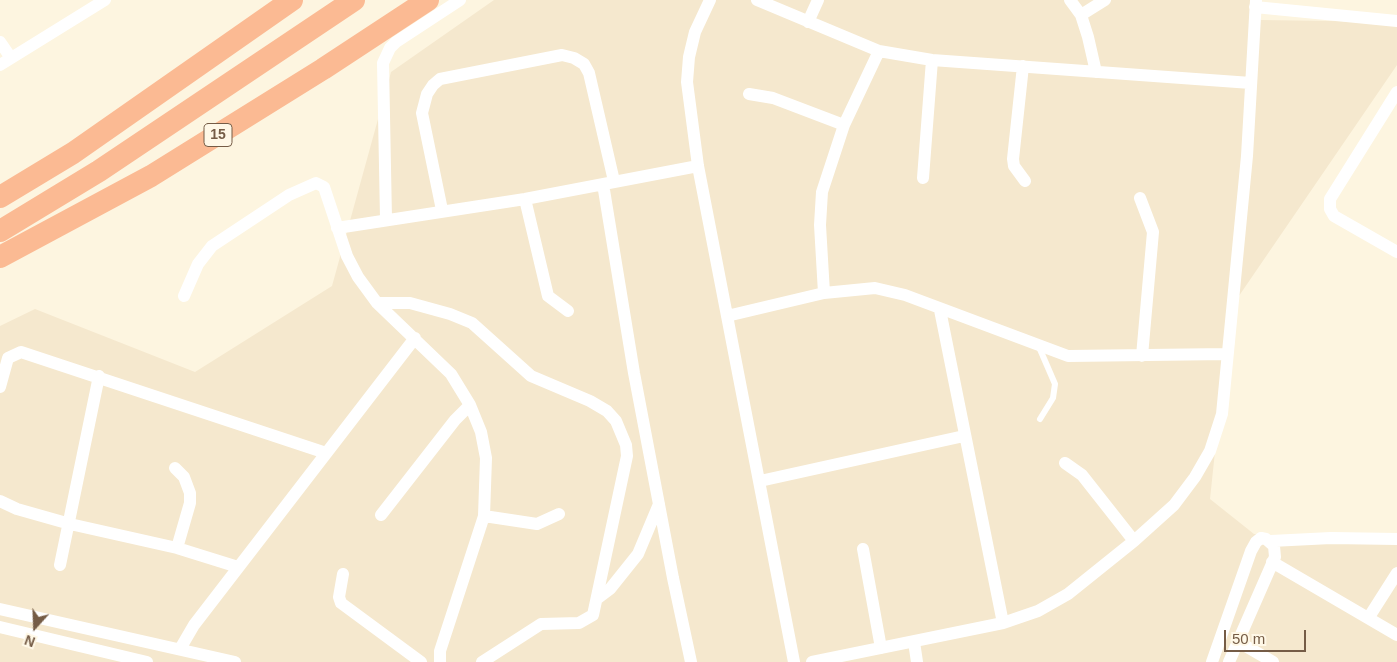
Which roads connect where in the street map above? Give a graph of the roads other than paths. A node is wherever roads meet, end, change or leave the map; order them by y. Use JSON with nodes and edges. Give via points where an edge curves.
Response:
{"nodes":[{"id":1,"x":105,"y":0,"type":"edge"},
{"id":2,"x":280,"y":0,"type":"edge"},
{"id":3,"x":292,"y":0,"type":"edge"},
{"id":4,"x":354,"y":0,"type":"edge"},
{"id":5,"x":428,"y":0,"type":"edge"},
{"id":6,"x":460,"y":0,"type":"edge"},
{"id":7,"x":710,"y":0,"type":"edge"},
{"id":8,"x":757,"y":0,"type":"edge"},
{"id":9,"x":818,"y":0,"type":"edge"},
{"id":10,"x":1070,"y":0,"type":"edge"},
{"id":11,"x":1105,"y":0,"type":"edge"},
{"id":12,"x":1256,"y":4,"type":"edge"},
{"id":13,"x":1081,"y":15,"type":"junction"},
{"id":14,"x":1397,"y":21,"type":"edge"},
{"id":15,"x":808,"y":22,"type":"junction"},
{"id":16,"x":252,"y":27,"type":"junction"},
{"id":17,"x":0,"y":42,"type":"edge"},
{"id":18,"x":879,"y":50,"type":"junction"},
{"id":19,"x":12,"y":58,"type":"junction"},
{"id":20,"x":932,"y":60,"type":"junction"},
{"id":21,"x":0,"y":65,"type":"edge"},
{"id":22,"x":1023,"y":66,"type":"junction"},
{"id":23,"x":1096,"y":72,"type":"junction"},
{"id":24,"x":1250,"y":84,"type":"junction"},
{"id":25,"x":1397,"y":92,"type":"edge"},
{"id":26,"x":749,"y":94,"type":"dead end"},
{"id":27,"x":844,"y":126,"type":"junction"},
{"id":28,"x":698,"y":166,"type":"junction"},
{"id":29,"x":923,"y":178,"type":"dead end"},
{"id":30,"x":1026,"y":181,"type":"dead end"},
{"id":31,"x":609,"y":183,"type":"junction"},
{"id":32,"x":0,"y":197,"type":"edge"},
{"id":33,"x":1140,"y":198,"type":"dead end"},
{"id":34,"x":525,"y":199,"type":"junction"},
{"id":35,"x":442,"y":210,"type":"junction"},
{"id":36,"x":386,"y":219,"type":"junction"},
{"id":37,"x":337,"y":228,"type":"junction"},
{"id":38,"x":0,"y":232,"type":"edge"},
{"id":39,"x":1397,"y":252,"type":"edge"},
{"id":40,"x":0,"y":257,"type":"edge"},
{"id":41,"x":824,"y":293,"type":"junction"},
{"id":42,"x":184,"y":296,"type":"dead end"},
{"id":43,"x":378,"y":302,"type":"junction"},
{"id":44,"x":940,"y":310,"type":"junction"},
{"id":45,"x":568,"y":311,"type":"dead end"},
{"id":46,"x":727,"y":316,"type":"junction"},
{"id":47,"x":416,"y":338,"type":"junction"},
{"id":48,"x":1037,"y":344,"type":"junction"},
{"id":49,"x":1227,"y":354,"type":"junction"},
{"id":50,"x":1142,"y":356,"type":"junction"},
{"id":51,"x":99,"y":376,"type":"junction"},
{"id":52,"x":0,"y":387,"type":"edge"},
{"id":53,"x":470,"y":404,"type":"junction"},
{"id":54,"x":1040,"y":419,"type":"dead end"},
{"id":55,"x":964,"y":436,"type":"junction"},
{"id":56,"x":326,"y":453,"type":"junction"},
{"id":57,"x":1065,"y":463,"type":"dead end"},
{"id":58,"x":175,"y":468,"type":"dead end"},
{"id":59,"x":760,"y":482,"type":"junction"},
{"id":60,"x":0,"y":501,"type":"edge"},
{"id":61,"x":659,"y":504,"type":"junction"},
{"id":62,"x":559,"y":514,"type":"dead end"},
{"id":63,"x":381,"y":515,"type":"dead end"},
{"id":64,"x":484,"y":516,"type":"junction"},
{"id":65,"x":70,"y":524,"type":"junction"},
{"id":66,"x":1397,"y":539,"type":"edge"},
{"id":67,"x":1134,"y":541,"type":"junction"},
{"id":68,"x":1271,"y":541,"type":"junction"},
{"id":69,"x":177,"y":548,"type":"junction"},
{"id":70,"x":863,"y":550,"type":"dead end"},
{"id":71,"x":1272,"y":562,"type":"junction"},
{"id":72,"x":60,"y":565,"type":"dead end"},
{"id":73,"x":238,"y":567,"type":"junction"},
{"id":74,"x":1397,"y":573,"type":"edge"},
{"id":75,"x":343,"y":574,"type":"dead end"},
{"id":76,"x":598,"y":598,"type":"junction"},
{"id":77,"x":0,"y":609,"type":"edge"},
{"id":78,"x":1369,"y":617,"type":"junction"},
{"id":79,"x":1003,"y":623,"type":"junction"},
{"id":80,"x":0,"y":627,"type":"edge"},
{"id":81,"x":1397,"y":635,"type":"edge"},
{"id":82,"x":1237,"y":641,"type":"junction"},
{"id":83,"x":914,"y":642,"type":"junction"},
{"id":84,"x":881,"y":648,"type":"junction"},
{"id":85,"x":180,"y":649,"type":"junction"},
{"id":86,"x":440,"y":657,"type":"edge"},
{"id":87,"x":147,"y":662,"type":"edge"},
{"id":88,"x":235,"y":662,"type":"edge"},
{"id":89,"x":421,"y":662,"type":"edge"},
{"id":90,"x":432,"y":662,"type":"edge"},
{"id":91,"x":482,"y":662,"type":"edge"},
{"id":92,"x":691,"y":662,"type":"edge"},
{"id":93,"x":794,"y":662,"type":"edge"},
{"id":94,"x":812,"y":662,"type":"edge"},
{"id":95,"x":917,"y":662,"type":"edge"},
{"id":96,"x":1212,"y":662,"type":"edge"},
{"id":97,"x":1229,"y":662,"type":"edge"},
{"id":98,"x":1273,"y":662,"type":"edge"}],
"edges":[{"from":1,"to":19,"type":"street"},
{"from":2,"to":16,"type":"highway"},
{"from":3,"to":16,"type":"highway"},
{"from":4,"to":38,"type":"highway","via":[[100,171]]},
{"from":5,"to":40,"type":"highway","number":"15","via":[[151,176]]},
{"from":6,"to":36,"type":"street","via":[[396,42],[386,55]]},
{"from":7,"to":28,"type":"street","via":[[695,32],[687,82]]},
{"from":8,"to":15,"type":"street"},
{"from":9,"to":15,"type":"street"},
{"from":10,"to":13,"type":"street"},
{"from":11,"to":13,"type":"street"},
{"from":12,"to":14,"type":"street"},
{"from":12,"to":24,"type":"street"},
{"from":13,"to":23,"type":"street"},
{"from":15,"to":18,"type":"street"},
{"from":16,"to":32,"type":"highway","via":[[74,153]]},
{"from":17,"to":19,"type":"street"},
{"from":18,"to":20,"type":"street"},
{"from":18,"to":27,"type":"street"},
{"from":19,"to":21,"type":"street"},
{"from":20,"to":22,"type":"street"},
{"from":20,"to":29,"type":"street"},
{"from":22,"to":23,"type":"street"},
{"from":22,"to":30,"type":"street","via":[[1013,160]]},
{"from":23,"to":24,"type":"street"},
{"from":24,"to":49,"type":"street"},
{"from":25,"to":39,"type":"street","via":[[1330,199],[1330,209],[1334,216]]},
{"from":26,"to":27,"type":"street","via":[[774,98]]},
{"from":27,"to":41,"type":"street","via":[[820,206]]},
{"from":28,"to":31,"type":"street"},
{"from":28,"to":46,"type":"street"},
{"from":31,"to":34,"type":"street"},
{"from":31,"to":35,"type":"street","via":[[589,74],[584,64],[562,55],[440,79],[433,85],[422,113]]},
{"from":31,"to":61,"type":"street"},
{"from":33,"to":50,"type":"street","via":[[1154,232]]},
{"from":34,"to":35,"type":"street"},
{"from":34,"to":45,"type":"street","via":[[548,296]]},
{"from":35,"to":36,"type":"street"},
{"from":36,"to":37,"type":"street"},
{"from":37,"to":42,"type":"street","via":[[324,188],[321,184],[312,184],[289,195],[212,246],[198,264]]},
{"from":37,"to":43,"type":"street","via":[[358,277]]},
{"from":41,"to":44,"type":"street","via":[[882,289]]},
{"from":41,"to":46,"type":"street"},
{"from":43,"to":47,"type":"street"},
{"from":43,"to":76,"type":"street","via":[[410,303],[463,319],[481,330],[531,376],[590,401],[616,421],[627,456]]},
{"from":44,"to":48,"type":"street"},
{"from":44,"to":55,"type":"street"},
{"from":46,"to":59,"type":"street"},
{"from":47,"to":53,"type":"street","via":[[451,374]]},
{"from":47,"to":56,"type":"street"},
{"from":48,"to":50,"type":"street","via":[[1077,357]]},
{"from":48,"to":54,"type":"lane","via":[[1056,384]]},
{"from":49,"to":50,"type":"street"},
{"from":49,"to":67,"type":"street","via":[[1222,414],[1210,451],[1174,505]]},
{"from":51,"to":52,"type":"street","via":[[21,352],[8,358]]},
{"from":51,"to":56,"type":"street"},
{"from":51,"to":65,"type":"street"},
{"from":53,"to":63,"type":"street"},
{"from":53,"to":64,"type":"street","via":[[482,432],[486,458]]},
{"from":55,"to":59,"type":"street"},
{"from":55,"to":79,"type":"street"},
{"from":56,"to":73,"type":"street"},
{"from":57,"to":67,"type":"street","via":[[1082,475]]},
{"from":58,"to":69,"type":"street","via":[[184,477],[190,494]]},
{"from":59,"to":93,"type":"street"},
{"from":60,"to":65,"type":"street"},
{"from":61,"to":76,"type":"street","via":[[638,554],[610,589]]},
{"from":61,"to":92,"type":"street"},
{"from":62,"to":64,"type":"street","via":[[537,524]]},
{"from":64,"to":86,"type":"street"},
{"from":65,"to":69,"type":"street"},
{"from":65,"to":72,"type":"street"},
{"from":66,"to":68,"type":"street"},
{"from":67,"to":79,"type":"street","via":[[1068,594],[1038,611]]},
{"from":68,"to":71,"type":"street","via":[[1276,551]]},
{"from":68,"to":96,"type":"street","via":[[1261,538],[1251,551]]},
{"from":69,"to":73,"type":"street"},
{"from":70,"to":84,"type":"street"},
{"from":71,"to":78,"type":"street"},
{"from":71,"to":82,"type":"street"},
{"from":73,"to":85,"type":"street"},
{"from":74,"to":78,"type":"street"},
{"from":75,"to":89,"type":"street","via":[[341,603]]},
{"from":76,"to":91,"type":"street","via":[[593,615],[586,619],[569,625],[541,624]]},
{"from":77,"to":85,"type":"street"},
{"from":78,"to":81,"type":"street"},
{"from":79,"to":83,"type":"street"},
{"from":80,"to":87,"type":"street"},
{"from":82,"to":97,"type":"street"},
{"from":82,"to":98,"type":"street"},
{"from":83,"to":84,"type":"street"},
{"from":83,"to":95,"type":"street"},
{"from":84,"to":94,"type":"street"},
{"from":85,"to":88,"type":"street"},
{"from":86,"to":90,"type":"street"}]}
